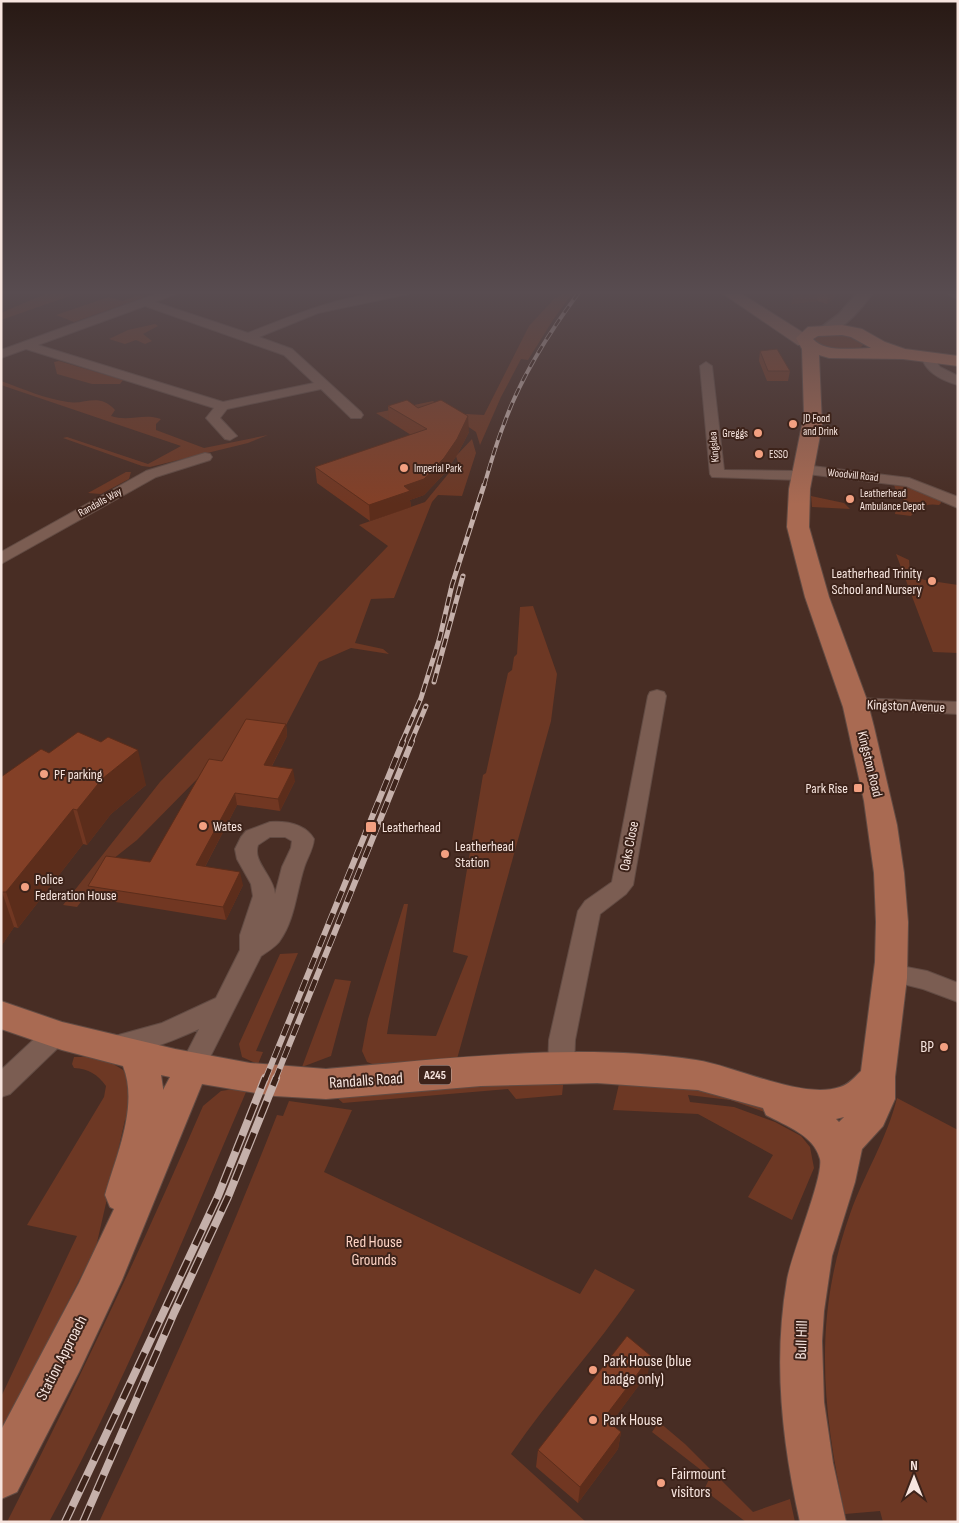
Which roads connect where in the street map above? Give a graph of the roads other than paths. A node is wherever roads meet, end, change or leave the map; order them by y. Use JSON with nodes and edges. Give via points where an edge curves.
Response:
{"nodes":[{"id":1,"x":81,"y":362,"type":"edge"},
{"id":2,"x":299,"y":362,"type":"edge"},
{"id":3,"x":814,"y":362,"type":"edge"},
{"id":4,"x":929,"y":362,"type":"edge"},
{"id":5,"x":706,"y":366,"type":"dead end"},
{"id":6,"x":958,"y":380,"type":"edge"},
{"id":7,"x":323,"y":385,"type":"junction"},
{"id":8,"x":222,"y":406,"type":"junction"},
{"id":9,"x":356,"y":415,"type":"dead end"},
{"id":10,"x":230,"y":436,"type":"dead end"},
{"id":11,"x":205,"y":457,"type":"dead end"},
{"id":12,"x":803,"y":473,"type":"junction"},
{"id":13,"x":958,"y":503,"type":"edge"},
{"id":14,"x":1,"y":559,"type":"edge"},
{"id":15,"x":657,"y":696,"type":"dead end"},
{"id":16,"x":855,"y":704,"type":"junction"},
{"id":17,"x":958,"y":708,"type":"edge"},
{"id":18,"x":252,"y":950,"type":"junction"},
{"id":19,"x":891,"y":973,"type":"junction"},
{"id":20,"x":958,"y":993,"type":"edge"},
{"id":21,"x":225,"y":1004,"type":"junction"},
{"id":22,"x":1,"y":1014,"type":"edge"},
{"id":23,"x":54,"y":1035,"type":"junction"},
{"id":24,"x":120,"y":1051,"type":"junction"},
{"id":25,"x":192,"y":1068,"type":"junction"},
{"id":26,"x":562,"y":1068,"type":"junction"},
{"id":27,"x":877,"y":1078,"type":"junction"},
{"id":28,"x":1,"y":1086,"type":"edge"},
{"id":29,"x":766,"y":1096,"type":"junction"},
{"id":30,"x":840,"y":1162,"type":"junction"},
{"id":31,"x":120,"y":1239,"type":"junction"},
{"id":32,"x":1,"y":1476,"type":"edge"},
{"id":33,"x":823,"y":1522,"type":"edge"}],
"edges":[{"from":1,"to":8,"type":"street"},
{"from":2,"to":7,"type":"street"},
{"from":3,"to":12,"type":"main road","name":"Kingston Road","via":[[813,426]]},
{"from":4,"to":6,"type":"street"},
{"from":5,"to":12,"type":"street","name":"Kingslea","via":[[717,474]]},
{"from":7,"to":8,"type":"street"},
{"from":7,"to":9,"type":"street"},
{"from":8,"to":10,"type":"street","via":[[213,418]]},
{"from":11,"to":14,"type":"street","name":"Randalls Way","via":[[151,474]]},
{"from":12,"to":13,"type":"street","name":"Woodvill Road","via":[[909,482]]},
{"from":12,"to":16,"type":"main road","name":"Kingston Road","via":[[797,499],[798,529],[812,583]]},
{"from":15,"to":26,"type":"street","name":"Oaks Close","via":[[622,885],[589,911],[562,1040]]},
{"from":16,"to":17,"type":"street","name":"Kingston Avenue"},
{"from":16,"to":19,"type":"main road","name":"Kingston Road","via":[[878,796],[889,865]]},
{"from":18,"to":18,"type":"street","via":[[252,935],[263,908],[264,892],[260,876],[246,856],[246,847],[259,833],[286,829],[298,832],[303,839],[302,848],[293,866],[282,913],[270,937]]},
{"from":18,"to":21,"type":"street"},
{"from":19,"to":20,"type":"street","via":[[927,980]]},
{"from":19,"to":27,"type":"main road","name":"Kingston Road"},
{"from":21,"to":24,"type":"street","via":[[169,1033]]},
{"from":21,"to":25,"type":"street"},
{"from":22,"to":23,"type":"main road","name":"Randalls Road","number":"A245"},
{"from":23,"to":24,"type":"main road","name":"Randalls Road","number":"A245"},
{"from":23,"to":28,"type":"street"},
{"from":24,"to":25,"type":"main road","name":"Randalls Road","number":"A245"},
{"from":24,"to":31,"type":"main road","name":"Station Approach","via":[[145,1076],[147,1102],[124,1198]]},
{"from":25,"to":26,"type":"main road","name":"Randalls Road","number":"A245","via":[[326,1084]]},
{"from":25,"to":31,"type":"main road","name":"Station Approach","via":[[177,1096]]},
{"from":26,"to":29,"type":"main road","name":"Randalls Road","number":"A245","via":[[678,1073],[707,1077]]},
{"from":27,"to":29,"type":"main road","name":"Randalls Road","number":"A245","via":[[848,1101],[833,1104]]},
{"from":27,"to":30,"type":"main road","name":"Kingston Road","via":[[876,1103],[869,1116],[845,1142]]},
{"from":29,"to":30,"type":"main road","name":"Randalls Road","number":"A245","via":[[825,1131],[835,1144]]},
{"from":30,"to":33,"type":"main road","name":"Bull Hill","via":[[807,1279],[803,1316],[804,1415],[810,1467]]},
{"from":31,"to":32,"type":"main road","name":"Station Approach","via":[[96,1293]]}]}
